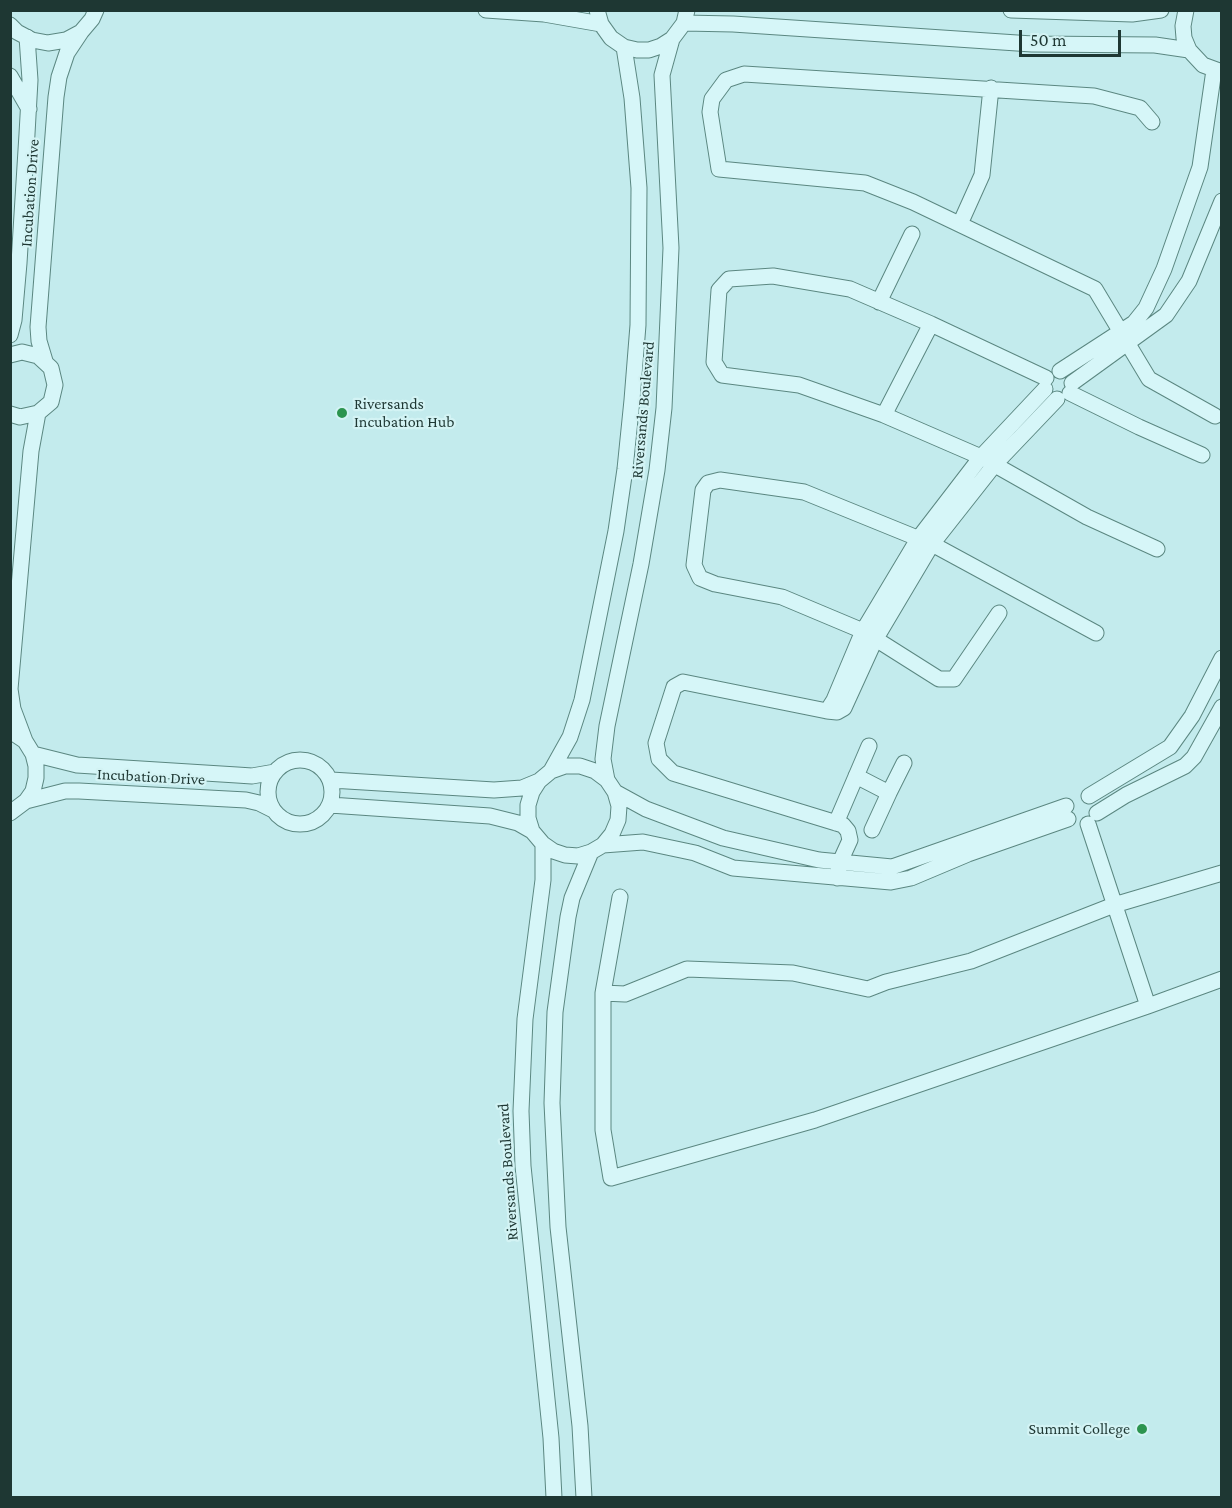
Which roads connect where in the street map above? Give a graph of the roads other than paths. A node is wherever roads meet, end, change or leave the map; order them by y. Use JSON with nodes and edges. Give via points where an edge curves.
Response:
{"nodes":[{"id":1,"x":96,"y":10,"type":"edge"},
{"id":2,"x":486,"y":10,"type":"edge"},
{"id":3,"x":1011,"y":10,"type":"edge"},
{"id":4,"x":1161,"y":10,"type":"edge"},
{"id":5,"x":1186,"y":10,"type":"edge"},
{"id":6,"x":599,"y":17,"type":"edge"},
{"id":7,"x":686,"y":17,"type":"edge"},
{"id":8,"x":16,"y":32,"type":"edge"},
{"id":9,"x":81,"y":32,"type":"junction"},
{"id":10,"x":672,"y":39,"type":"junction"},
{"id":11,"x":624,"y":46,"type":"junction"},
{"id":12,"x":1189,"y":50,"type":"junction"},
{"id":13,"x":1218,"y":71,"type":"edge"},
{"id":14,"x":10,"y":76,"type":"edge"},
{"id":15,"x":991,"y":88,"type":"junction"},
{"id":16,"x":29,"y":109,"type":"junction"},
{"id":17,"x":1152,"y":122,"type":"dead end"},
{"id":18,"x":1221,"y":201,"type":"edge"},
{"id":19,"x":960,"y":224,"type":"junction"},
{"id":20,"x":912,"y":234,"type":"dead end"},
{"id":21,"x":1164,"y":269,"type":"junction"},
{"id":22,"x":1189,"y":281,"type":"junction"},
{"id":23,"x":879,"y":302,"type":"junction"},
{"id":24,"x":931,"y":324,"type":"junction"},
{"id":25,"x":10,"y":335,"type":"edge"},
{"id":26,"x":1124,"y":338,"type":"junction"},
{"id":27,"x":10,"y":355,"type":"edge"},
{"id":28,"x":45,"y":361,"type":"junction"},
{"id":29,"x":1058,"y":386,"type":"junction"},
{"id":30,"x":38,"y":413,"type":"junction"},
{"id":31,"x":10,"y":414,"type":"edge"},
{"id":32,"x":884,"y":415,"type":"junction"},
{"id":33,"x":1215,"y":416,"type":"dead end"},
{"id":34,"x":1202,"y":454,"type":"dead end"},
{"id":35,"x":981,"y":457,"type":"junction"},
{"id":36,"x":995,"y":464,"type":"junction"},
{"id":37,"x":925,"y":542,"type":"junction"},
{"id":38,"x":1156,"y":549,"type":"dead end"},
{"id":39,"x":999,"y":613,"type":"dead end"},
{"id":40,"x":1096,"y":633,"type":"dead end"},
{"id":41,"x":869,"y":636,"type":"junction"},
{"id":42,"x":1220,"y":665,"type":"edge"},
{"id":43,"x":10,"y":689,"type":"edge"},
{"id":44,"x":1221,"y":707,"type":"edge"},
{"id":45,"x":10,"y":731,"type":"edge"},
{"id":46,"x":869,"y":746,"type":"dead end"},
{"id":47,"x":29,"y":747,"type":"junction"},
{"id":48,"x":904,"y":763,"type":"dead end"},
{"id":49,"x":275,"y":772,"type":"junction"},
{"id":50,"x":545,"y":776,"type":"junction"},
{"id":51,"x":856,"y":776,"type":"junction"},
{"id":52,"x":331,"y":780,"type":"junction"},
{"id":53,"x":611,"y":786,"type":"junction"},
{"id":54,"x":890,"y":793,"type":"junction"},
{"id":55,"x":1089,"y":796,"type":"junction"},
{"id":56,"x":26,"y":801,"type":"junction"},
{"id":57,"x":330,"y":806,"type":"junction"},
{"id":58,"x":273,"y":810,"type":"junction"},
{"id":59,"x":1067,"y":812,"type":"junction"},
{"id":60,"x":10,"y":813,"type":"edge"},
{"id":61,"x":1092,"y":819,"type":"junction"},
{"id":62,"x":836,"y":823,"type":"junction"},
{"id":63,"x":872,"y":830,"type":"dead end"},
{"id":64,"x":532,"y":831,"type":"junction"},
{"id":65,"x":723,"y":838,"type":"junction"},
{"id":66,"x":543,"y":844,"type":"junction"},
{"id":67,"x":597,"y":848,"type":"junction"},
{"id":68,"x":713,"y":861,"type":"junction"},
{"id":69,"x":840,"y":862,"type":"junction"},
{"id":70,"x":1221,"y":873,"type":"edge"},
{"id":71,"x":837,"y":878,"type":"junction"},
{"id":72,"x":620,"y":897,"type":"dead end"},
{"id":73,"x":1114,"y":905,"type":"junction"},
{"id":74,"x":1221,"y":979,"type":"edge"},
{"id":75,"x":603,"y":993,"type":"junction"},
{"id":76,"x":1148,"y":1006,"type":"junction"},
{"id":77,"x":554,"y":1497,"type":"edge"},
{"id":78,"x":584,"y":1497,"type":"edge"}],
"edges":[{"from":1,"to":9,"type":"street","name":"Incubation Drive"},
{"from":2,"to":6,"type":"street"},
{"from":3,"to":4,"type":"street","via":[[1132,14]]},
{"from":5,"to":12,"type":"street","via":[[1183,26]]},
{"from":6,"to":11,"type":"street","via":[[611,38]]},
{"from":7,"to":10,"type":"street"},
{"from":7,"to":12,"type":"street","via":[[733,24],[1032,44],[1155,45]]},
{"from":8,"to":9,"type":"street","via":[[48,43]]},
{"from":8,"to":16,"type":"street","name":"Incubation Drive","via":[[30,80]]},
{"from":9,"to":28,"type":"street","name":"Incubation Drive","via":[[68,53],[56,98],[38,327]]},
{"from":10,"to":11,"type":"street","via":[[649,50]]},
{"from":10,"to":53,"type":"street","name":"Riversands Boulevard","via":[[662,75],[671,248],[664,408],[641,564],[607,726],[603,759]]},
{"from":11,"to":50,"type":"street","name":"Riversands Boulevard","via":[[639,188],[638,325],[627,458],[582,700],[570,737]]},
{"from":12,"to":13,"type":"street","via":[[1203,65]]},
{"from":13,"to":21,"type":"street","via":[[1200,167]]},
{"from":14,"to":16,"type":"street"},
{"from":15,"to":17,"type":"street","via":[[1094,96],[1140,108]]},
{"from":15,"to":19,"type":"street","via":[[982,175]]},
{"from":15,"to":19,"type":"street","via":[[744,74],[726,80],[712,99],[710,112],[719,169],[865,183]]},
{"from":16,"to":25,"type":"street","name":"Incubation Drive"},
{"from":18,"to":22,"type":"street"},
{"from":19,"to":26,"type":"street","via":[[1095,289]]},
{"from":20,"to":23,"type":"street"},
{"from":21,"to":22,"type":"street"},
{"from":21,"to":26,"type":"street","via":[[1146,308]]},
{"from":22,"to":26,"type":"street","via":[[1166,315]]},
{"from":23,"to":24,"type":"street"},
{"from":23,"to":32,"type":"street","via":[[850,289],[773,276],[729,279],[719,290],[714,362],[722,375],[799,386]]},
{"from":24,"to":29,"type":"street"},
{"from":24,"to":32,"type":"street"},
{"from":26,"to":29,"type":"street"},
{"from":26,"to":33,"type":"street","via":[[1149,380]]},
{"from":27,"to":28,"type":"street","via":[[31,353]]},
{"from":28,"to":30,"type":"street","name":"Incubation Drive","via":[[56,385],[51,402]]},
{"from":29,"to":34,"type":"street"},
{"from":29,"to":35,"type":"street"},
{"from":29,"to":36,"type":"street"},
{"from":30,"to":31,"type":"street","via":[[20,417]]},
{"from":30,"to":43,"type":"street"},
{"from":32,"to":35,"type":"street"},
{"from":35,"to":36,"type":"street"},
{"from":35,"to":37,"type":"street"},
{"from":36,"to":37,"type":"street"},
{"from":36,"to":38,"type":"street","via":[[1073,509]]},
{"from":37,"to":40,"type":"street"},
{"from":37,"to":41,"type":"street"},
{"from":37,"to":41,"type":"street","via":[[804,492],[720,480],[708,483],[703,490],[694,565],[700,578],[782,597]]},
{"from":39,"to":41,"type":"street","via":[[954,679],[939,679]]},
{"from":41,"to":62,"type":"street","via":[[827,711],[683,682],[674,687],[656,743],[659,759],[673,773]]},
{"from":42,"to":55,"type":"street","via":[[1170,747]]},
{"from":43,"to":47,"type":"street","via":[[12,710]]},
{"from":44,"to":61,"type":"street","via":[[1185,766],[1126,795]]},
{"from":45,"to":47,"type":"street","name":"Incubation Drive"},
{"from":46,"to":51,"type":"street"},
{"from":47,"to":49,"type":"street","name":"Incubation Drive","via":[[77,765],[252,776]]},
{"from":47,"to":56,"type":"street","via":[[36,778]]},
{"from":48,"to":54,"type":"street"},
{"from":49,"to":52,"type":"street","via":[[289,762],[305,760],[316,764]]},
{"from":49,"to":58,"type":"street","via":[[268,791]]},
{"from":50,"to":52,"type":"street","via":[[522,788],[494,790]]},
{"from":50,"to":53,"type":"street","via":[[565,766],[580,766],[595,771]]},
{"from":50,"to":64,"type":"street","via":[[532,792],[528,805]]},
{"from":51,"to":54,"type":"street"},
{"from":51,"to":62,"type":"street"},
{"from":52,"to":57,"type":"street"},
{"from":53,"to":65,"type":"street","via":[[646,809]]},
{"from":53,"to":67,"type":"street","via":[[618,820],[612,834]]},
{"from":54,"to":63,"type":"street"},
{"from":55,"to":59,"type":"street","via":[[1075,795]]},
{"from":55,"to":61,"type":"street","via":[[1096,803]]},
{"from":56,"to":58,"type":"street","name":"Incubation Drive","via":[[79,791],[246,800]]},
{"from":56,"to":60,"type":"street"},
{"from":57,"to":58,"type":"street","via":[[319,819],[299,825],[280,818]]},
{"from":57,"to":64,"type":"street","via":[[490,816]]},
{"from":59,"to":61,"type":"street","via":[[1078,825]]},
{"from":59,"to":69,"type":"street","via":[[892,867]]},
{"from":59,"to":71,"type":"street","via":[[911,878],[891,882]]},
{"from":61,"to":73,"type":"street"},
{"from":62,"to":69,"type":"street","via":[[848,831],[850,840]]},
{"from":64,"to":66,"type":"street"},
{"from":65,"to":68,"type":"street"},
{"from":65,"to":69,"type":"street"},
{"from":66,"to":67,"type":"street","via":[[553,851],[578,856]]},
{"from":66,"to":77,"type":"street","name":"Riversands Boulevard","via":[[543,880],[525,1019],[521,1111]]},
{"from":67,"to":68,"type":"street","via":[[643,842],[695,853]]},
{"from":67,"to":78,"type":"street","via":[[572,898],[566,927],[555,1012],[552,1102],[558,1227]]},
{"from":68,"to":71,"type":"street","via":[[733,868]]},
{"from":69,"to":71,"type":"street"},
{"from":70,"to":73,"type":"street"},
{"from":72,"to":75,"type":"street"},
{"from":73,"to":75,"type":"street","via":[[971,961],[868,989],[793,973],[687,969],[625,994]]},
{"from":73,"to":76,"type":"street"},
{"from":74,"to":76,"type":"street"},
{"from":75,"to":76,"type":"street","via":[[603,1130],[611,1178],[815,1120]]}]}
